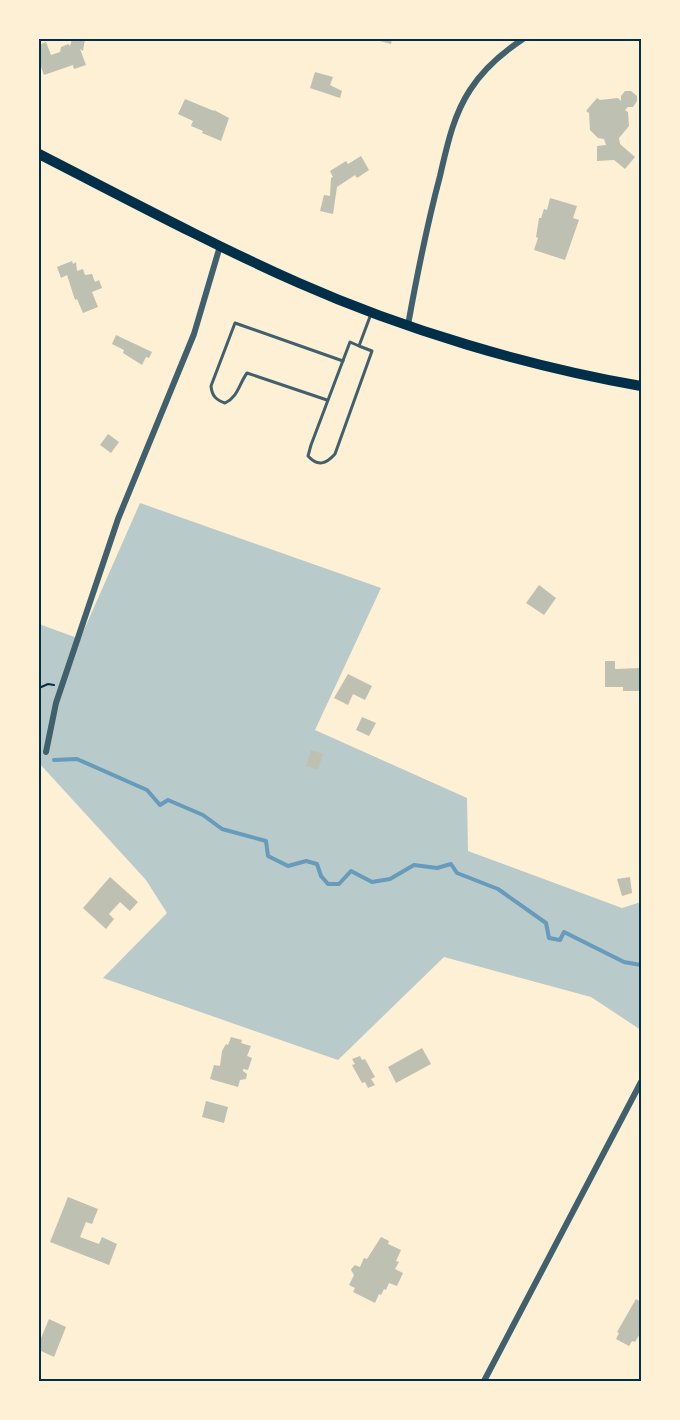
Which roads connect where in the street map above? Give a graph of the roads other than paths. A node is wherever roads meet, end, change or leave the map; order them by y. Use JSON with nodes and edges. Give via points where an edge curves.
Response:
{"nodes":[{"id":1,"x":523,"y":39,"type":"edge"},
{"id":2,"x":39,"y":154,"type":"edge"},
{"id":3,"x":220,"y":245,"type":"junction"},
{"id":4,"x":372,"y":312,"type":"junction"},
{"id":5,"x":408,"y":325,"type":"junction"},
{"id":6,"x":359,"y":346,"type":"junction"},
{"id":7,"x":343,"y":361,"type":"junction"},
{"id":8,"x":641,"y":386,"type":"edge"},
{"id":9,"x":327,"y":400,"type":"junction"},
{"id":10,"x":46,"y":752,"type":"dead end"},
{"id":11,"x":641,"y":1082,"type":"edge"},
{"id":12,"x":484,"y":1381,"type":"edge"}],
"edges":[{"from":1,"to":5,"type":"street","via":[[480,75],[453,124]]},
{"from":2,"to":3,"type":"main road"},
{"from":3,"to":4,"type":"main road"},
{"from":3,"to":10,"type":"street","via":[[194,334],[127,494],[56,703]]},
{"from":4,"to":5,"type":"main road"},
{"from":4,"to":6,"type":"lane"},
{"from":5,"to":8,"type":"main road","via":[[541,365]]},
{"from":6,"to":7,"type":"lane","via":[[350,342]]},
{"from":6,"to":9,"type":"lane","via":[[372,351],[335,454],[321,464],[308,456]]},
{"from":7,"to":9,"type":"lane"},
{"from":7,"to":9,"type":"lane","via":[[235,323],[211,386],[217,400],[225,404],[238,392],[247,373]]},
{"from":11,"to":12,"type":"street"}]}
